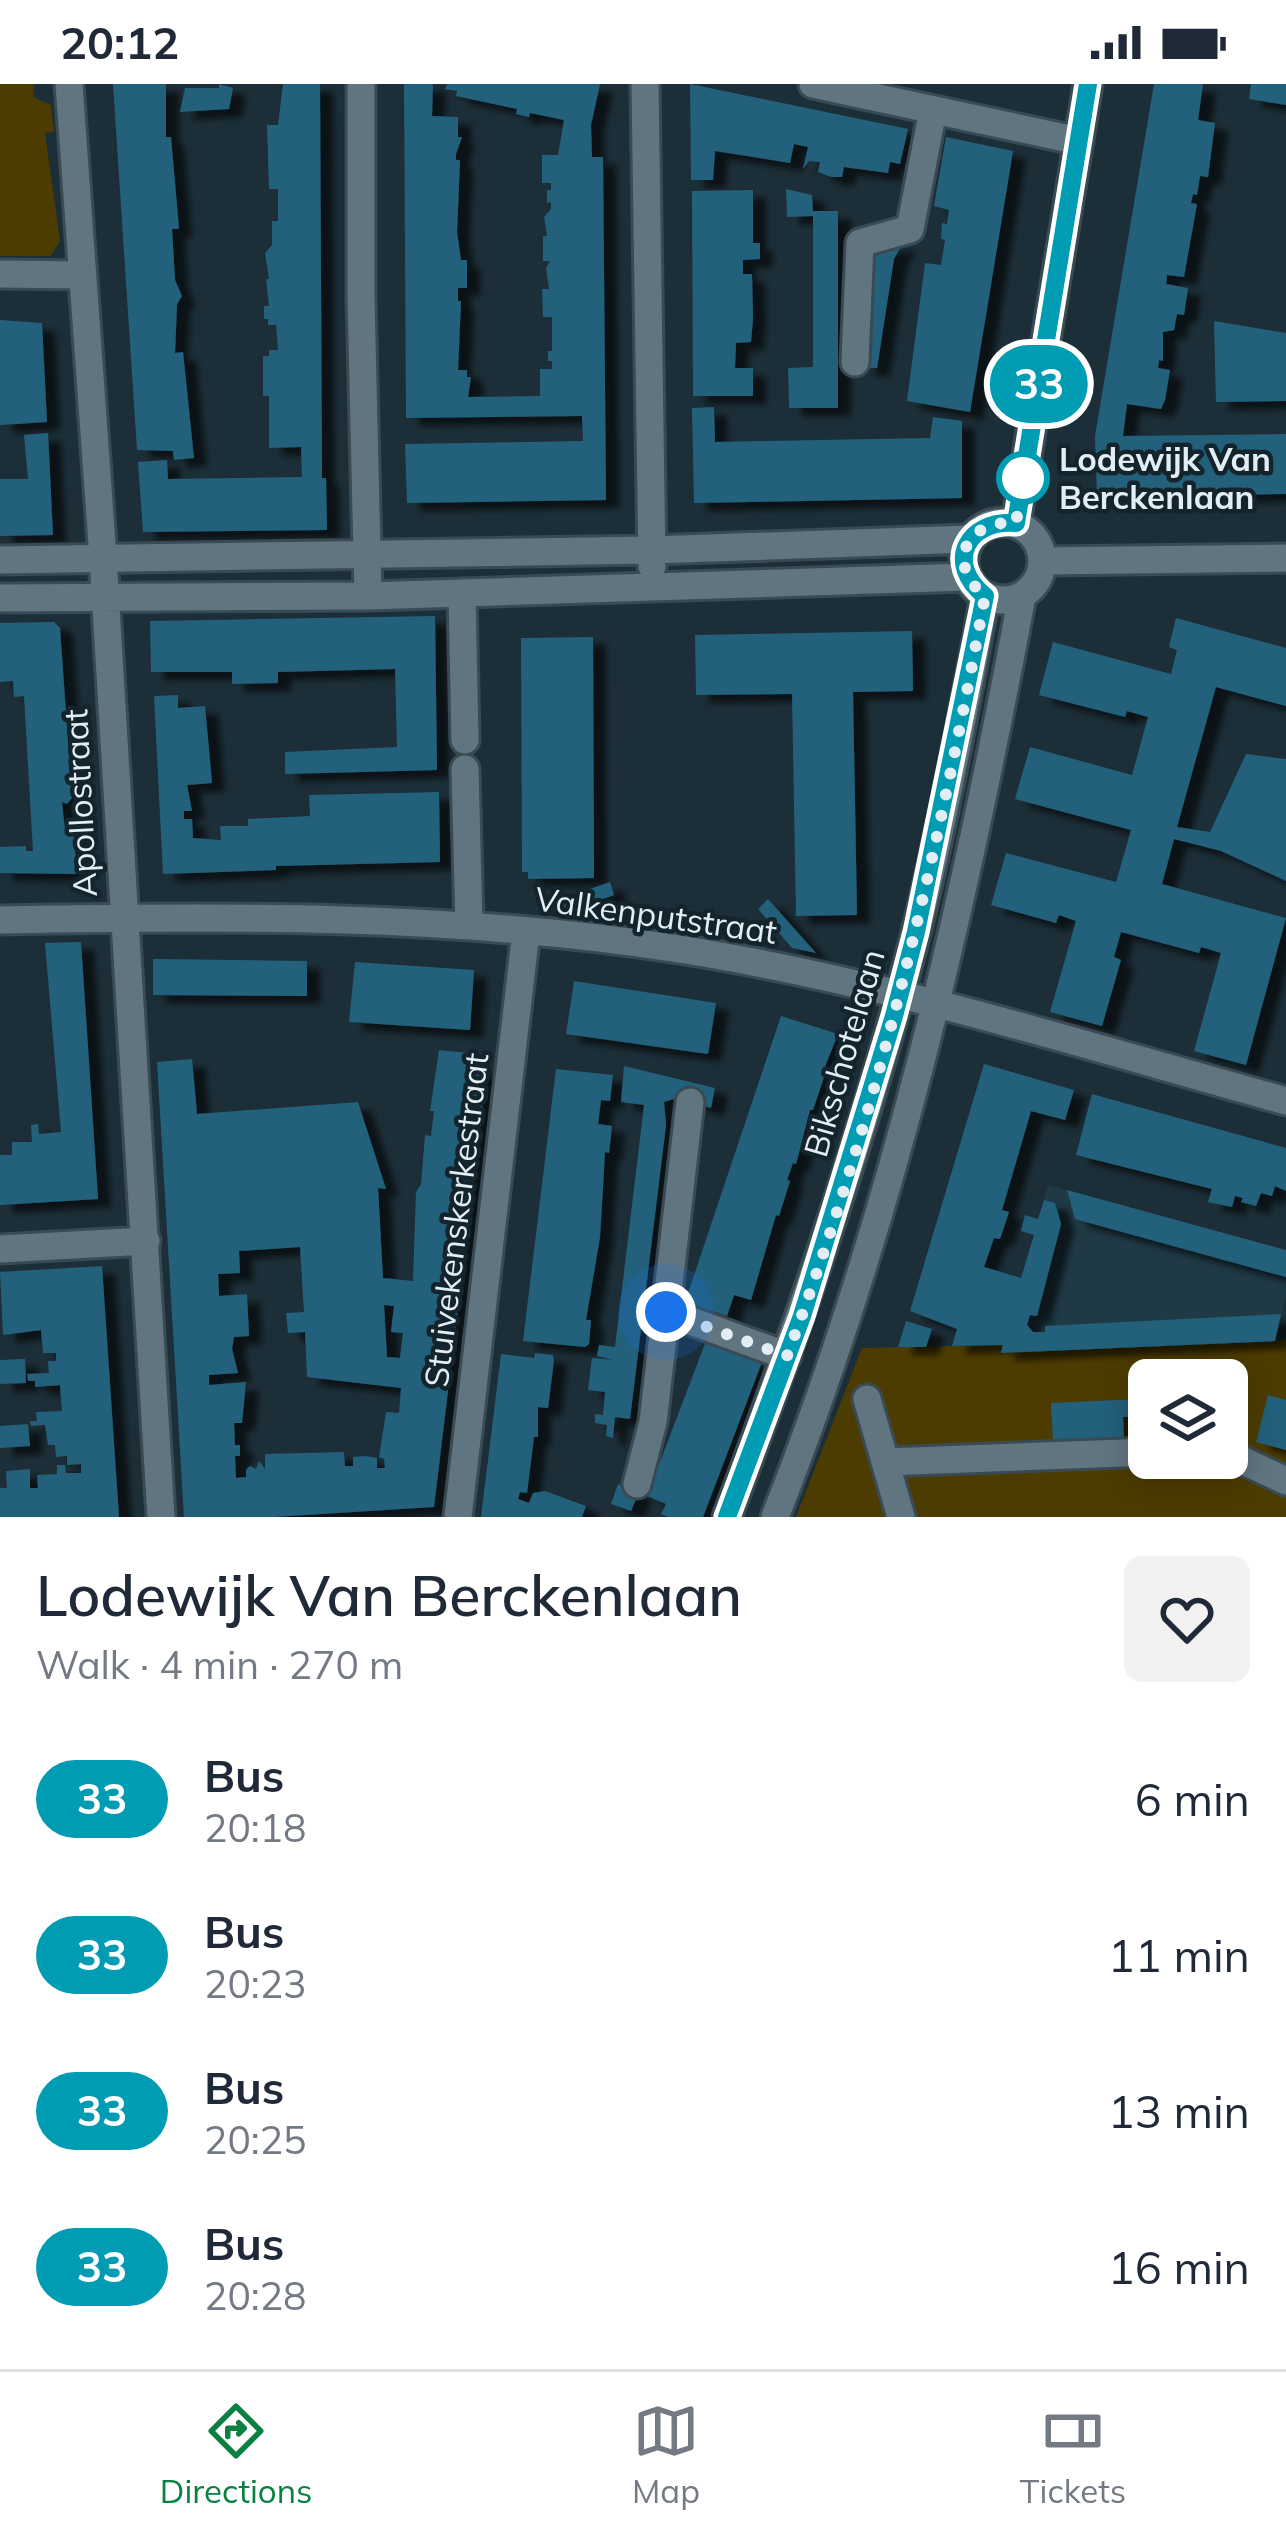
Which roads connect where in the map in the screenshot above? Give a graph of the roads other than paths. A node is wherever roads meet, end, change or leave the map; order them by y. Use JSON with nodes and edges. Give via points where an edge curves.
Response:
{"nodes":[{"id":1,"x":69,"y":84,"type":"edge"},
{"id":2,"x":361,"y":84,"type":"edge"},
{"id":3,"x":645,"y":84,"type":"edge"},
{"id":4,"x":813,"y":84,"type":"edge"},
{"id":5,"x":1088,"y":84,"type":"edge"},
{"id":6,"x":933,"y":110,"type":"junction"},
{"id":7,"x":1079,"y":141,"type":"junction"},
{"id":8,"x":0,"y":274,"type":"edge"},
{"id":9,"x":80,"y":275,"type":"junction"},
{"id":10,"x":855,"y":362,"type":"dead end"},
{"id":11,"x":1016,"y":523,"type":"junction"},
{"id":12,"x":970,"y":539,"type":"junction"},
{"id":13,"x":652,"y":550,"type":"junction"},
{"id":14,"x":367,"y":556,"type":"junction"},
{"id":15,"x":103,"y":558,"type":"junction"},
{"id":16,"x":1286,"y":558,"type":"edge"},
{"id":17,"x":0,"y":560,"type":"edge"},
{"id":18,"x":1043,"y":561,"type":"junction"},
{"id":19,"x":976,"y":586,"type":"junction"},
{"id":20,"x":652,"y":588,"type":"junction"},
{"id":21,"x":462,"y":593,"type":"junction"},
{"id":22,"x":105,"y":596,"type":"junction"},
{"id":23,"x":368,"y":596,"type":"junction"},
{"id":24,"x":1022,"y":596,"type":"junction"},
{"id":25,"x":0,"y":598,"type":"edge"},
{"id":26,"x":465,"y":740,"type":"dead end"},
{"id":27,"x":465,"y":769,"type":"dead end"},
{"id":28,"x":123,"y":918,"type":"junction"},
{"id":29,"x":0,"y":920,"type":"edge"},
{"id":30,"x":469,"y":925,"type":"junction"},
{"id":31,"x":526,"y":932,"type":"junction"},
{"id":32,"x":899,"y":996,"type":"junction"},
{"id":33,"x":934,"y":1006,"type":"junction"},
{"id":34,"x":1286,"y":1101,"type":"edge"},
{"id":35,"x":690,"y":1102,"type":"dead end"},
{"id":36,"x":146,"y":1240,"type":"junction"},
{"id":37,"x":0,"y":1249,"type":"edge"},
{"id":38,"x":666,"y":1312,"type":"junction"},
{"id":39,"x":787,"y":1356,"type":"junction"},
{"id":40,"x":867,"y":1399,"type":"dead end"},
{"id":41,"x":1128,"y":1453,"type":"edge"},
{"id":42,"x":886,"y":1462,"type":"junction"},
{"id":43,"x":1248,"y":1464,"type":"edge"},
{"id":44,"x":1286,"y":1481,"type":"edge"},
{"id":45,"x":637,"y":1484,"type":"dead end"},
{"id":46,"x":161,"y":1517,"type":"edge"},
{"id":47,"x":458,"y":1517,"type":"edge"},
{"id":48,"x":727,"y":1517,"type":"edge"},
{"id":49,"x":775,"y":1517,"type":"edge"},
{"id":50,"x":901,"y":1517,"type":"edge"}],
"edges":[{"from":1,"to":9,"type":"street","name":"Apollostraat"},
{"from":2,"to":14,"type":"street"},
{"from":3,"to":13,"type":"street"},
{"from":4,"to":6,"type":"street"},
{"from":5,"to":7,"type":"street"},
{"from":6,"to":7,"type":"street"},
{"from":6,"to":10,"type":"street","via":[[910,229],[860,243]]},
{"from":7,"to":11,"type":"street"},
{"from":8,"to":9,"type":"street"},
{"from":9,"to":15,"type":"street","name":"Apollostraat"},
{"from":11,"to":12,"type":"street","via":[[986,524]]},
{"from":11,"to":18,"type":"street","via":[[1038,541]]},
{"from":12,"to":13,"type":"street"},
{"from":12,"to":19,"type":"street","name":"Bikschotelaan","via":[[964,551]]},
{"from":13,"to":14,"type":"street"},
{"from":13,"to":20,"type":"street"},
{"from":14,"to":15,"type":"street"},
{"from":14,"to":23,"type":"street"},
{"from":15,"to":17,"type":"street"},
{"from":15,"to":22,"type":"street","name":"Apollostraat"},
{"from":16,"to":18,"type":"street"},
{"from":18,"to":24,"type":"street"},
{"from":19,"to":20,"type":"street"},
{"from":19,"to":24,"type":"street","via":[[997,599]]},
{"from":19,"to":32,"type":"street","name":"Bikschotelaan"},
{"from":20,"to":21,"type":"street"},
{"from":21,"to":23,"type":"street"},
{"from":21,"to":26,"type":"street"},
{"from":22,"to":23,"type":"street"},
{"from":22,"to":25,"type":"street"},
{"from":22,"to":28,"type":"street","name":"Apollostraat"},
{"from":24,"to":33,"type":"street"},
{"from":27,"to":30,"type":"street"},
{"from":28,"to":29,"type":"street","name":"Valkenputstraat"},
{"from":28,"to":30,"type":"street","name":"Valkenputstraat"},
{"from":28,"to":36,"type":"street","name":"Apollostraat"},
{"from":30,"to":31,"type":"street","name":"Valkenputstraat"},
{"from":31,"to":32,"type":"street","name":"Valkenputstraat","via":[[678,949]]},
{"from":31,"to":47,"type":"street","name":"Stuivekenskerkestraat"},
{"from":32,"to":33,"type":"street","name":"Valkenputstraat"},
{"from":32,"to":39,"type":"street","name":"Bikschotelaan"},
{"from":33,"to":34,"type":"street","name":"Valkenputstraat"},
{"from":33,"to":49,"type":"street","via":[[856,1292]]},
{"from":35,"to":38,"type":"street"},
{"from":36,"to":37,"type":"street"},
{"from":36,"to":46,"type":"street","name":"Apollostraat"},
{"from":38,"to":39,"type":"street"},
{"from":38,"to":45,"type":"street"},
{"from":39,"to":48,"type":"street","name":"Bikschotelaan"},
{"from":40,"to":42,"type":"street"},
{"from":41,"to":42,"type":"street"},
{"from":42,"to":50,"type":"street"},
{"from":43,"to":44,"type":"street"}]}
